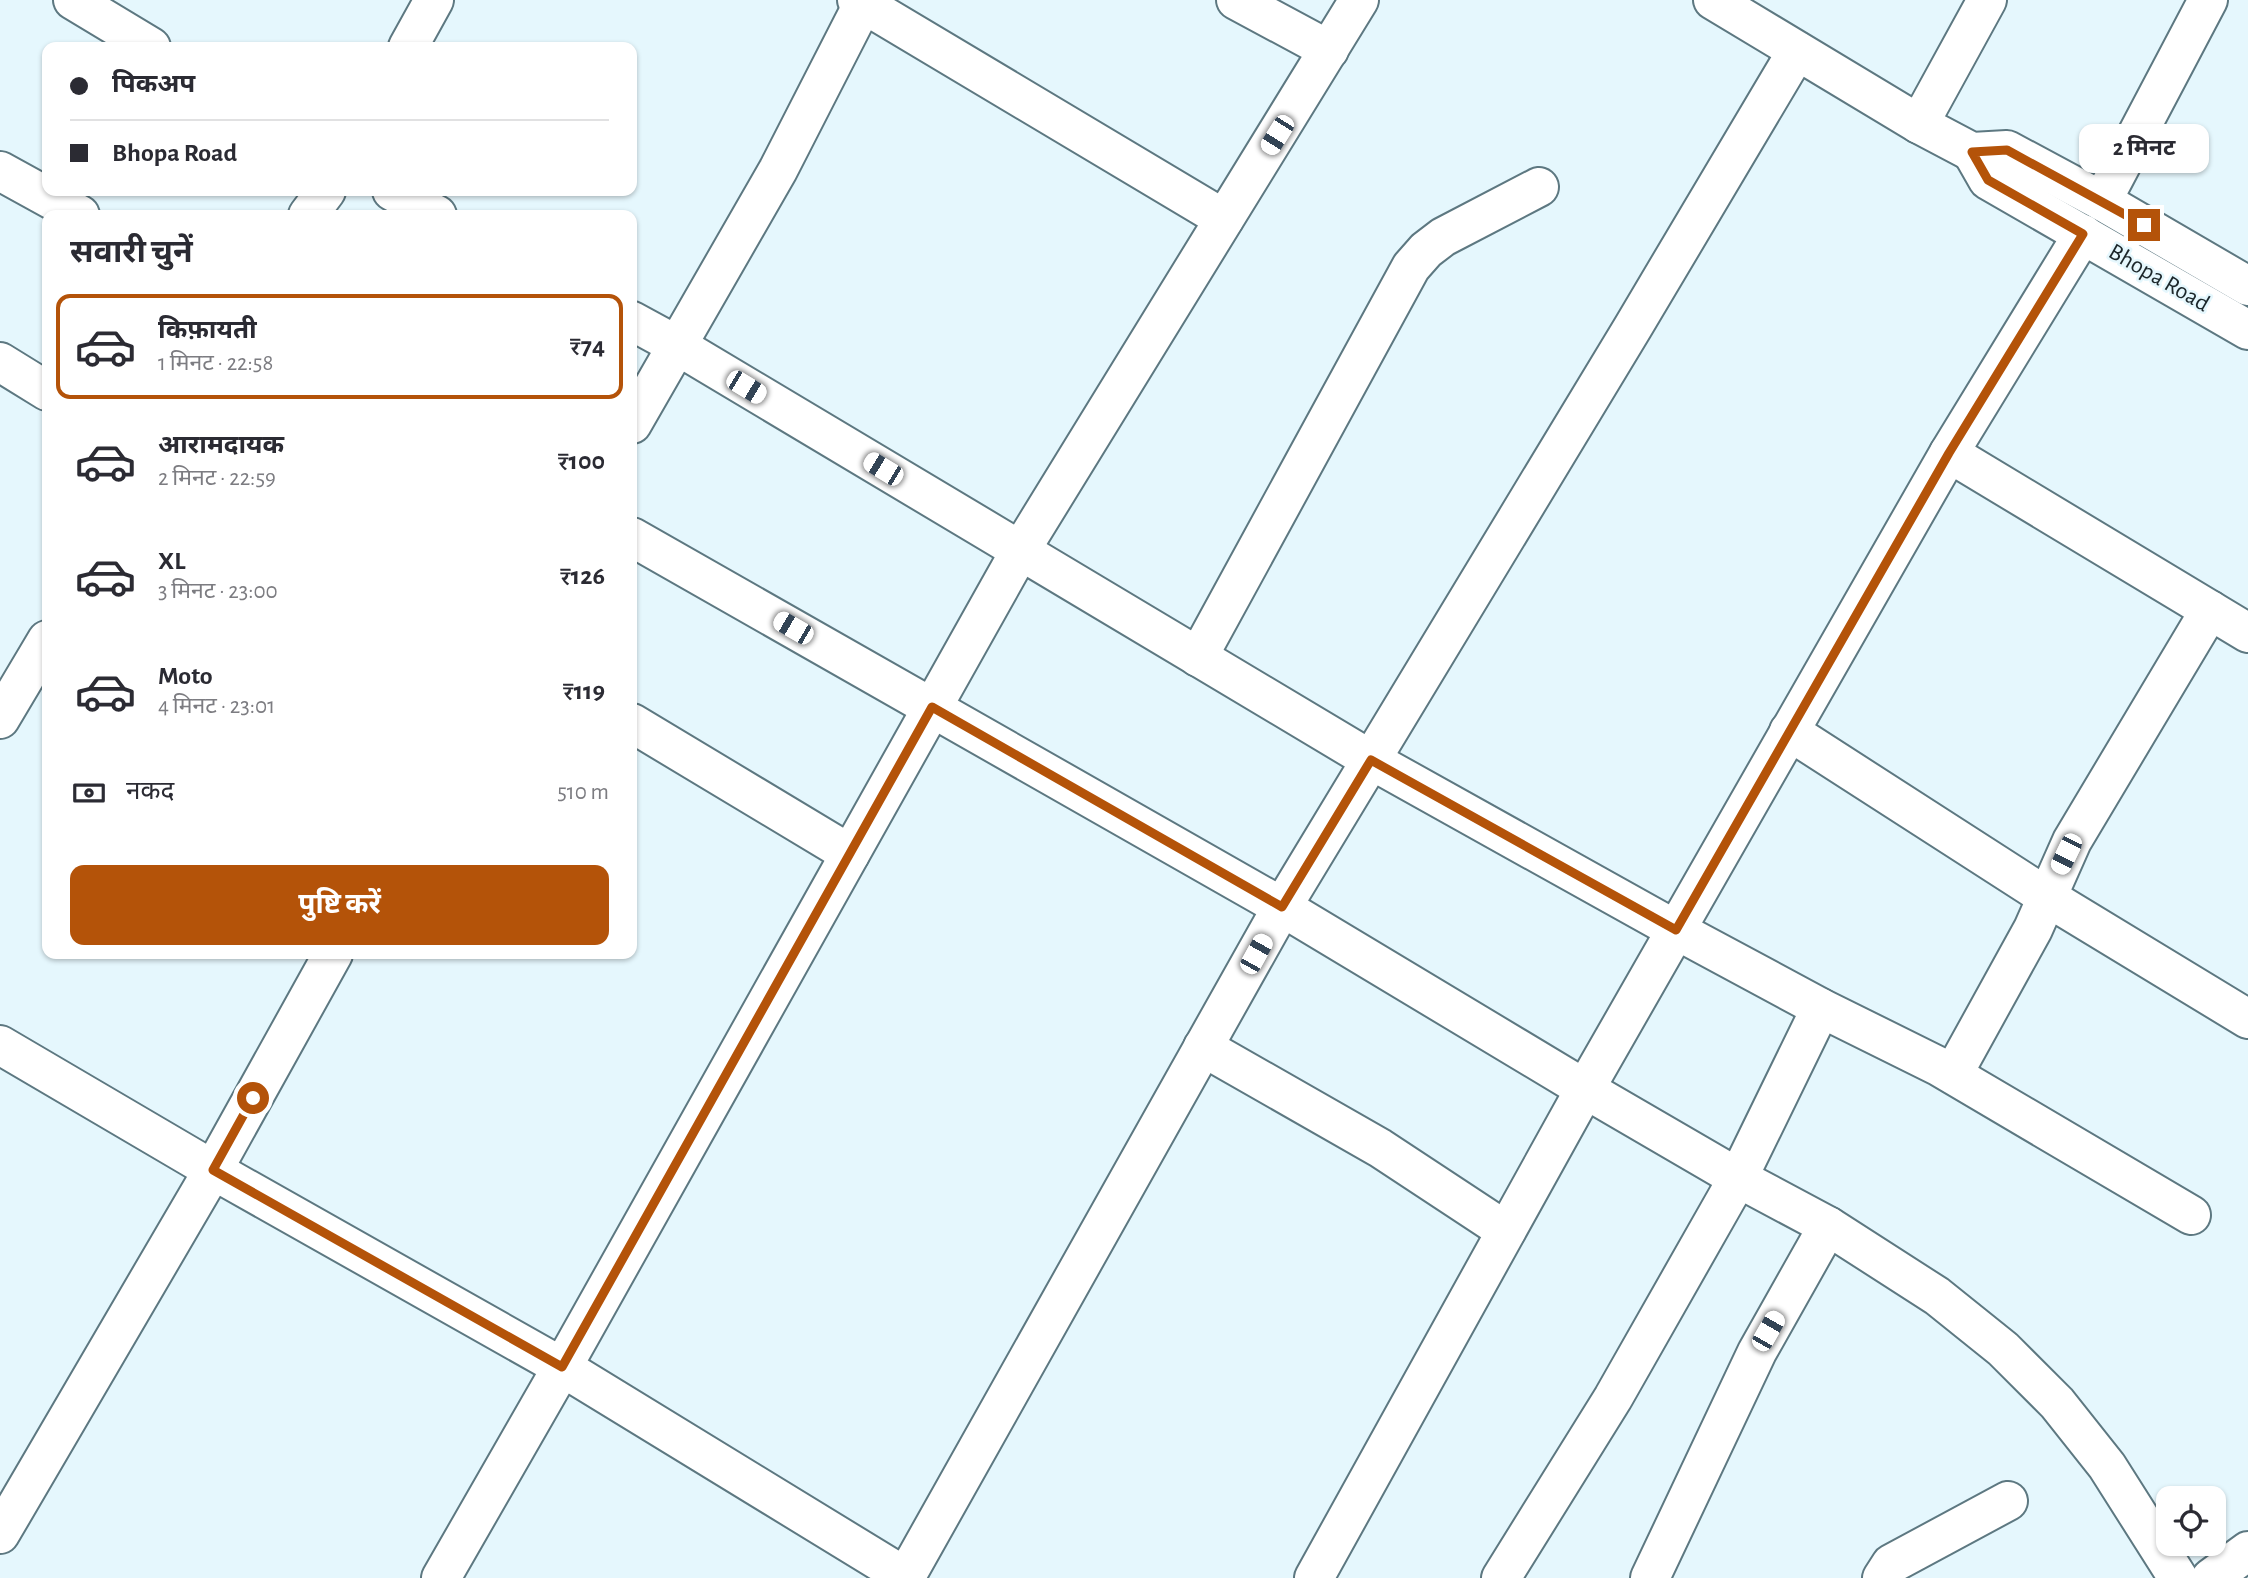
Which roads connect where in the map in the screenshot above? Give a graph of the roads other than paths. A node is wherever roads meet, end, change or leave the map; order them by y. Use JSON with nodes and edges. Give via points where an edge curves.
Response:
{"nodes":[{"id":1,"x":74,"y":0,"type":"edge"},
{"id":2,"x":434,"y":0,"type":"edge"},
{"id":3,"x":1236,"y":0,"type":"edge"},
{"id":4,"x":1359,"y":0,"type":"edge"},
{"id":5,"x":1713,"y":0,"type":"edge"},
{"id":6,"x":1987,"y":0,"type":"edge"},
{"id":7,"x":2208,"y":0,"type":"edge"},
{"id":8,"x":862,"y":1,"type":"edge"},
{"id":9,"x":143,"y":42,"type":"edge"},
{"id":10,"x":411,"y":42,"type":"edge"},
{"id":11,"x":1329,"y":50,"type":"junction"},
{"id":12,"x":1797,"y":51,"type":"junction"},
{"id":13,"x":1919,"y":124,"type":"junction"},
{"id":14,"x":1972,"y":152,"type":"junction"},
{"id":15,"x":0,"y":171,"type":"edge"},
{"id":16,"x":1539,"y":187,"type":"dead end"},
{"id":17,"x":42,"y":194,"type":"edge"},
{"id":18,"x":45,"y":196,"type":"edge"},
{"id":19,"x":401,"y":196,"type":"edge"},
{"id":20,"x":2102,"y":201,"type":"junction"},
{"id":21,"x":71,"y":210,"type":"edge"},
{"id":22,"x":428,"y":210,"type":"edge"},
{"id":23,"x":1224,"y":219,"type":"junction"},
{"id":24,"x":2083,"y":234,"type":"junction"},
{"id":25,"x":2248,"y":286,"type":"edge"},
{"id":26,"x":637,"y":324,"type":"edge"},
{"id":27,"x":2248,"y":331,"type":"edge"},
{"id":28,"x":678,"y":346,"type":"junction"},
{"id":29,"x":0,"y":362,"type":"edge"},
{"id":30,"x":42,"y":388,"type":"edge"},
{"id":31,"x":637,"y":416,"type":"edge"},
{"id":32,"x":1949,"y":453,"type":"junction"},
{"id":33,"x":637,"y":540,"type":"edge"},
{"id":34,"x":1020,"y":551,"type":"junction"},
{"id":35,"x":2210,"y":610,"type":"junction"},
{"id":36,"x":2248,"y":633,"type":"edge"},
{"id":37,"x":42,"y":648,"type":"edge"},
{"id":38,"x":1198,"y":657,"type":"junction"},
{"id":39,"x":932,"y":707,"type":"junction"},
{"id":40,"x":0,"y":719,"type":"edge"},
{"id":41,"x":637,"y":726,"type":"edge"},
{"id":42,"x":1789,"y":731,"type":"junction"},
{"id":43,"x":1371,"y":760,"type":"junction"},
{"id":44,"x":850,"y":853,"type":"junction"},
{"id":45,"x":2047,"y":897,"type":"junction"},
{"id":46,"x":1282,"y":907,"type":"junction"},
{"id":47,"x":1676,"y":930,"type":"junction"},
{"id":48,"x":330,"y":959,"type":"edge"},
{"id":49,"x":1821,"y":1008,"type":"junction"},
{"id":50,"x":2248,"y":1019,"type":"edge"},
{"id":51,"x":0,"y":1045,"type":"edge"},
{"id":52,"x":1203,"y":1047,"type":"junction"},
{"id":53,"x":1953,"y":1074,"type":"junction"},
{"id":54,"x":1585,"y":1089,"type":"junction"},
{"id":55,"x":213,"y":1170,"type":"junction"},
{"id":56,"x":1738,"y":1178,"type":"junction"},
{"id":57,"x":2191,"y":1215,"type":"dead end"},
{"id":58,"x":1828,"y":1226,"type":"junction"},
{"id":59,"x":1506,"y":1231,"type":"junction"},
{"id":60,"x":562,"y":1367,"type":"junction"},
{"id":61,"x":2008,"y":1501,"type":"dead end"},
{"id":62,"x":0,"y":1534,"type":"edge"},
{"id":63,"x":2248,"y":1551,"type":"edge"},
{"id":64,"x":441,"y":1578,"type":"edge"},
{"id":65,"x":906,"y":1578,"type":"edge"},
{"id":66,"x":1314,"y":1578,"type":"edge"},
{"id":67,"x":1501,"y":1578,"type":"edge"},
{"id":68,"x":1650,"y":1578,"type":"edge"},
{"id":69,"x":1882,"y":1578,"type":"edge"},
{"id":70,"x":2178,"y":1578,"type":"edge"},
{"id":71,"x":2211,"y":1578,"type":"edge"}],
"edges":[{"from":1,"to":9,"type":"street"},
{"from":2,"to":10,"type":"street"},
{"from":3,"to":11,"type":"street"},
{"from":4,"to":11,"type":"street"},
{"from":5,"to":12,"type":"street"},
{"from":6,"to":13,"type":"street"},
{"from":7,"to":20,"type":"street"},
{"from":8,"to":23,"type":"street"},
{"from":8,"to":28,"type":"street","via":[[778,170]]},
{"from":11,"to":23,"type":"street"},
{"from":12,"to":13,"type":"street"},
{"from":12,"to":43,"type":"street"},
{"from":13,"to":14,"type":"street"},
{"from":14,"to":20,"type":"street","name":"Bhopa Road","via":[[2007,150]]},
{"from":14,"to":24,"type":"street","name":"Bhopa Road","via":[[1988,180]]},
{"from":15,"to":17,"type":"street"},
{"from":16,"to":38,"type":"street","via":[[1443,237],[1411,267]]},
{"from":18,"to":21,"type":"street"},
{"from":19,"to":22,"type":"street"},
{"from":20,"to":25,"type":"street","name":"Bhopa Road"},
{"from":23,"to":34,"type":"street"},
{"from":24,"to":27,"type":"street","name":"Bhopa Road"},
{"from":24,"to":32,"type":"street"},
{"from":26,"to":28,"type":"street"},
{"from":28,"to":31,"type":"street"},
{"from":28,"to":34,"type":"street"},
{"from":29,"to":30,"type":"street"},
{"from":32,"to":35,"type":"street"},
{"from":32,"to":42,"type":"street"},
{"from":33,"to":39,"type":"street"},
{"from":34,"to":38,"type":"street"},
{"from":34,"to":39,"type":"street"},
{"from":35,"to":36,"type":"street"},
{"from":35,"to":45,"type":"street","via":[[2072,841]]},
{"from":37,"to":40,"type":"street"},
{"from":38,"to":43,"type":"street"},
{"from":39,"to":44,"type":"street"},
{"from":39,"to":46,"type":"street"},
{"from":41,"to":44,"type":"street"},
{"from":42,"to":45,"type":"street"},
{"from":42,"to":47,"type":"street"},
{"from":43,"to":46,"type":"street"},
{"from":43,"to":47,"type":"street"},
{"from":44,"to":60,"type":"street"},
{"from":45,"to":50,"type":"street"},
{"from":45,"to":53,"type":"street"},
{"from":46,"to":52,"type":"street"},
{"from":46,"to":54,"type":"street"},
{"from":47,"to":49,"type":"street"},
{"from":47,"to":54,"type":"street"},
{"from":48,"to":55,"type":"street"},
{"from":49,"to":53,"type":"street"},
{"from":49,"to":56,"type":"street"},
{"from":51,"to":55,"type":"street"},
{"from":52,"to":59,"type":"street","via":[[1380,1148]]},
{"from":52,"to":65,"type":"street"},
{"from":53,"to":57,"type":"street"},
{"from":54,"to":56,"type":"street"},
{"from":54,"to":59,"type":"street"},
{"from":55,"to":60,"type":"street"},
{"from":55,"to":62,"type":"street"},
{"from":56,"to":58,"type":"street"},
{"from":56,"to":67,"type":"street","via":[[1613,1398]]},
{"from":58,"to":68,"type":"street","via":[[1757,1352]]},
{"from":58,"to":70,"type":"street","via":[[1937,1296],[2003,1349],[2057,1403],[2108,1466]]},
{"from":59,"to":66,"type":"street"},
{"from":60,"to":64,"type":"street"},
{"from":60,"to":65,"type":"street"},
{"from":61,"to":69,"type":"street","via":[[1891,1564]]},
{"from":63,"to":71,"type":"street"}]}
